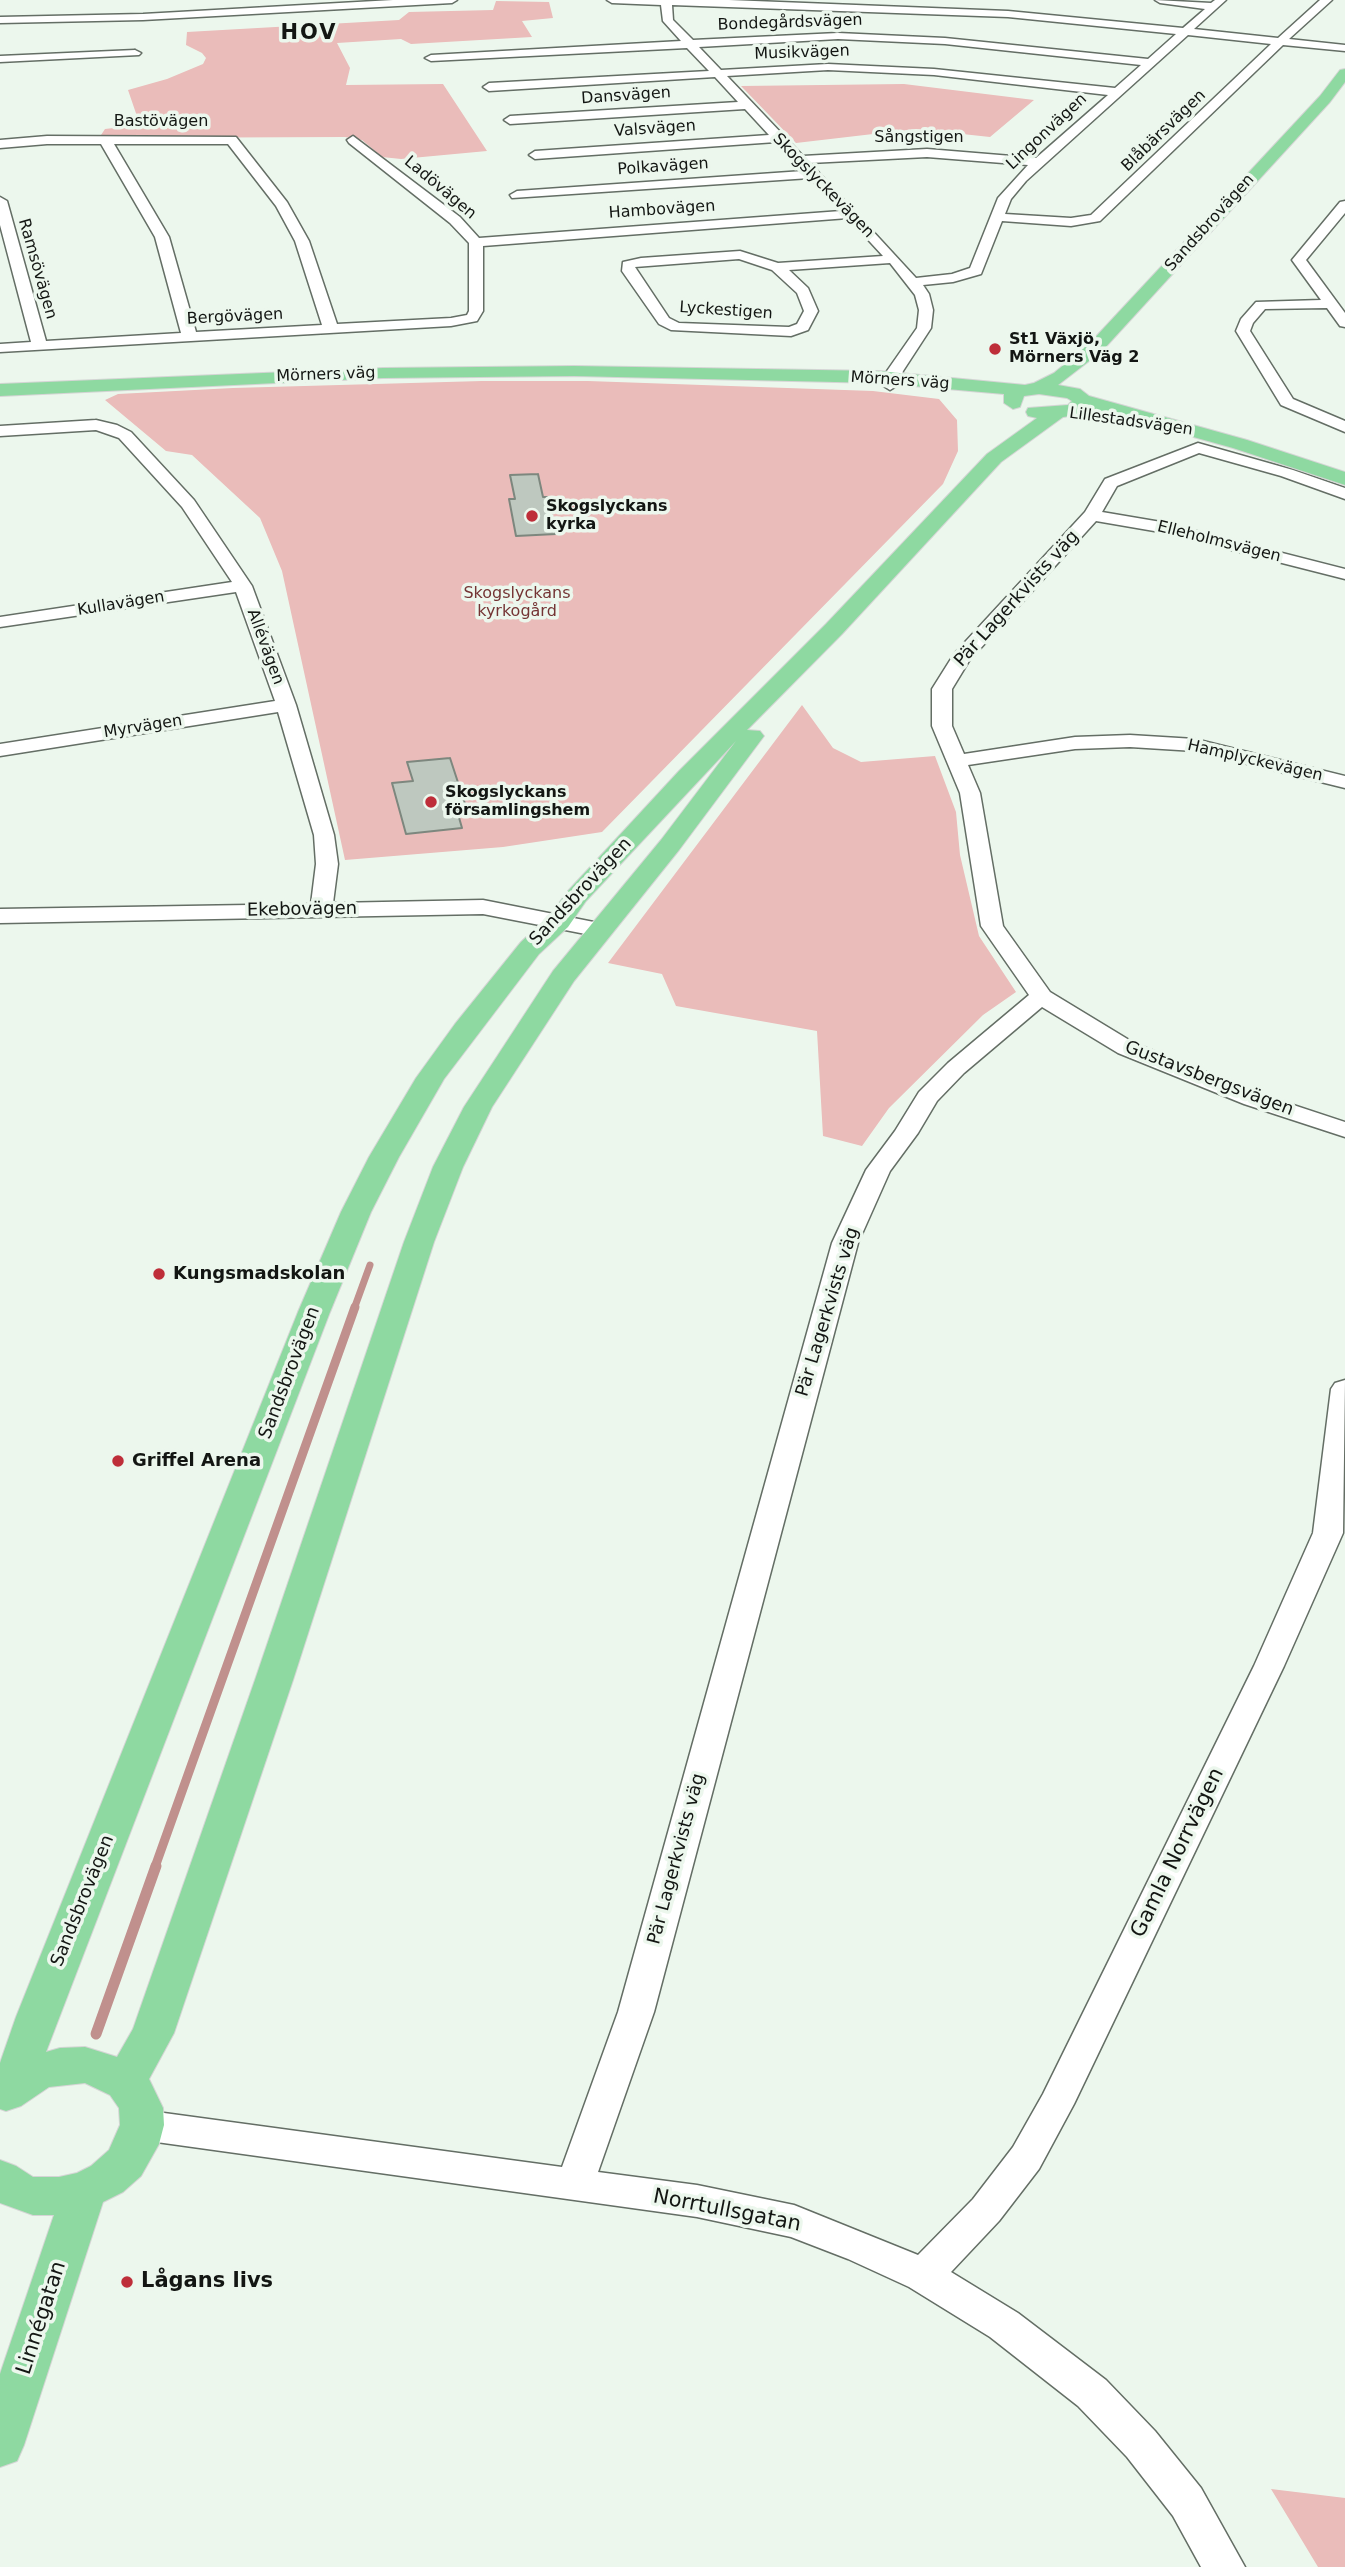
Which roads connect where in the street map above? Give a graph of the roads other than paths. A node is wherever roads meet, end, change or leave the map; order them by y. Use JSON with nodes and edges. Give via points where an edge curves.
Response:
{"nodes":[{"id":1,"x":452,"y":0,"type":"edge"},
{"id":2,"x":612,"y":0,"type":"edge"},
{"id":3,"x":1160,"y":0,"type":"edge"},
{"id":4,"x":1327,"y":0,"type":"edge"},
{"id":5,"x":408,"y":1,"type":"edge"},
{"id":6,"x":667,"y":1,"type":"edge"},
{"id":7,"x":1216,"y":3,"type":"edge"},
{"id":8,"x":0,"y":20,"type":"edge"},
{"id":9,"x":153,"y":23,"type":"dead end"},
{"id":10,"x":1188,"y":31,"type":"junction"},
{"id":11,"x":1280,"y":41,"type":"junction"},
{"id":12,"x":133,"y":43,"type":"junction"},
{"id":13,"x":688,"y":43,"type":"junction"},
{"id":14,"x":24,"y":45,"type":"dead end"},
{"id":15,"x":1345,"y":48,"type":"edge"},
{"id":16,"x":36,"y":57,"type":"junction"},
{"id":17,"x":431,"y":58,"type":"dead end"},
{"id":18,"x":0,"y":59,"type":"edge"},
{"id":19,"x":1150,"y":63,"type":"junction"},
{"id":20,"x":133,"y":68,"type":"dead end"},
{"id":21,"x":716,"y":73,"type":"junction"},
{"id":22,"x":1345,"y":73,"type":"edge"},
{"id":23,"x":489,"y":87,"type":"dead end"},
{"id":24,"x":1345,"y":87,"type":"edge"},
{"id":25,"x":1116,"y":92,"type":"junction"},
{"id":26,"x":1325,"y":99,"type":"junction"},
{"id":27,"x":745,"y":105,"type":"junction"},
{"id":28,"x":510,"y":120,"type":"dead end"},
{"id":29,"x":777,"y":138,"type":"junction"},
{"id":30,"x":105,"y":140,"type":"junction"},
{"id":31,"x":353,"y":140,"type":"dead end"},
{"id":32,"x":0,"y":144,"type":"edge"},
{"id":33,"x":535,"y":155,"type":"dead end"},
{"id":34,"x":799,"y":160,"type":"junction"},
{"id":35,"x":1039,"y":162,"type":"junction"},
{"id":36,"x":811,"y":174,"type":"junction"},
{"id":37,"x":517,"y":195,"type":"dead end"},
{"id":38,"x":0,"y":201,"type":"edge"},
{"id":39,"x":1345,"y":205,"type":"edge"},
{"id":40,"x":851,"y":214,"type":"junction"},
{"id":41,"x":997,"y":217,"type":"junction"},
{"id":42,"x":476,"y":242,"type":"junction"},
{"id":43,"x":894,"y":259,"type":"junction"},
{"id":44,"x":777,"y":267,"type":"junction"},
{"id":45,"x":914,"y":282,"type":"junction"},
{"id":46,"x":1330,"y":304,"type":"junction"},
{"id":47,"x":472,"y":318,"type":"joint"},
{"id":48,"x":1345,"y":323,"type":"edge"},
{"id":49,"x":331,"y":329,"type":"junction"},
{"id":50,"x":190,"y":338,"type":"junction"},
{"id":51,"x":40,"y":346,"type":"junction"},
{"id":52,"x":1096,"y":347,"type":"junction"},
{"id":53,"x":0,"y":348,"type":"edge"},
{"id":54,"x":891,"y":382,"type":"junction"},
{"id":55,"x":0,"y":390,"type":"edge"},
{"id":56,"x":1078,"y":397,"type":"junction"},
{"id":57,"x":1024,"y":398,"type":"junction"},
{"id":58,"x":1059,"y":413,"type":"junction"},
{"id":59,"x":1345,"y":427,"type":"edge"},
{"id":60,"x":111,"y":428,"type":"joint"},
{"id":61,"x":0,"y":431,"type":"edge"},
{"id":62,"x":1199,"y":440,"type":"junction"},
{"id":63,"x":994,"y":458,"type":"junction"},
{"id":64,"x":1345,"y":479,"type":"edge"},
{"id":65,"x":1345,"y":494,"type":"edge"},
{"id":66,"x":1092,"y":515,"type":"junction"},
{"id":67,"x":1345,"y":574,"type":"edge"},
{"id":68,"x":243,"y":586,"type":"junction"},
{"id":69,"x":0,"y":622,"type":"edge"},
{"id":70,"x":834,"y":629,"type":"junction"},
{"id":71,"x":286,"y":705,"type":"junction"},
{"id":72,"x":0,"y":750,"type":"edge"},
{"id":73,"x":957,"y":761,"type":"junction"},
{"id":74,"x":1345,"y":782,"type":"edge"},
{"id":75,"x":321,"y":910,"type":"junction"},
{"id":76,"x":0,"y":916,"type":"edge"},
{"id":77,"x":559,"y":921,"type":"junction"},
{"id":78,"x":601,"y":930,"type":"junction"},
{"id":79,"x":1042,"y":997,"type":"junction"},
{"id":80,"x":1345,"y":1130,"type":"edge"},
{"id":81,"x":1345,"y":1389,"type":"edge"},
{"id":82,"x":1337,"y":1534,"type":"edge"},
{"id":83,"x":125,"y":2082,"type":"junction"},
{"id":84,"x":7,"y":2092,"type":"edge"},
{"id":85,"x":142,"y":2124,"type":"junction"},
{"id":86,"x":0,"y":2179,"type":"edge"},
{"id":87,"x":574,"y":2186,"type":"junction"},
{"id":88,"x":85,"y":2190,"type":"junction"},
{"id":89,"x":923,"y":2275,"type":"junction"},
{"id":90,"x":0,"y":2445,"type":"edge"},
{"id":91,"x":1224,"y":2567,"type":"edge"}],
"edges":[{"from":1,"to":5,"type":"street"},
{"from":2,"to":6,"type":"street"},
{"from":3,"to":7,"type":"street"},
{"from":4,"to":11,"type":"street","name":"Blåbärsvägen"},
{"from":5,"to":8,"type":"street","via":[[144,17]]},
{"from":6,"to":10,"type":"street","via":[[941,10]]},
{"from":6,"to":13,"type":"street","name":"Skogslyckevägen","via":[[668,21]]},
{"from":7,"to":10,"type":"street","name":"Lingonvägen"},
{"from":9,"to":12,"type":"street","via":[[130,24]]},
{"from":10,"to":11,"type":"street"},
{"from":10,"to":19,"type":"street","name":"Lingonvägen"},
{"from":11,"to":15,"type":"street"},
{"from":11,"to":41,"type":"street","name":"Blåbärsvägen","via":[[1095,218],[1071,222]]},
{"from":12,"to":16,"type":"street"},
{"from":12,"to":20,"type":"street"},
{"from":13,"to":17,"type":"street","name":"Bondegårdsvägen"},
{"from":13,"to":19,"type":"street","name":"Bondegårdsvägen","via":[[880,36]]},
{"from":13,"to":21,"type":"street","name":"Skogslyckevägen"},
{"from":14,"to":16,"type":"street"},
{"from":16,"to":18,"type":"street"},
{"from":19,"to":25,"type":"street","name":"Lingonvägen"},
{"from":21,"to":23,"type":"street","name":"Musikvägen"},
{"from":21,"to":25,"type":"street","name":"Musikvägen","via":[[876,68]]},
{"from":21,"to":27,"type":"street","name":"Skogslyckevägen"},
{"from":22,"to":26,"type":"main road","name":"Sandsbrovägen"},
{"from":24,"to":26,"type":"main road","name":"Sandsbrovägen"},
{"from":25,"to":35,"type":"street","name":"Lingonvägen"},
{"from":26,"to":52,"type":"main road","name":"Sandsbrovägen"},
{"from":27,"to":28,"type":"street","name":"Dansvägen"},
{"from":27,"to":29,"type":"street","name":"Skogslyckevägen"},
{"from":29,"to":33,"type":"street","name":"Valsvägen"},
{"from":29,"to":34,"type":"street","name":"Skogslyckevägen"},
{"from":30,"to":32,"type":"street","name":"Bastövägen"},
{"from":30,"to":49,"type":"street","name":"Bastövägen","via":[[232,140],[282,205],[302,241]]},
{"from":30,"to":50,"type":"street","via":[[162,237]]},
{"from":31,"to":42,"type":"street","name":"Ladövägen","via":[[455,220]]},
{"from":34,"to":35,"type":"street","name":"Sångstigen","via":[[927,153]]},
{"from":34,"to":36,"type":"street","name":"Skogslyckevägen"},
{"from":35,"to":41,"type":"street","name":"Lingonvägen","via":[[1005,198]]},
{"from":36,"to":37,"type":"street","name":"Polkavägen"},
{"from":36,"to":40,"type":"street","name":"Skogslyckevägen"},
{"from":38,"to":51,"type":"street","name":"Ramsövägen"},
{"from":39,"to":46,"type":"street","via":[[1299,260]]},
{"from":40,"to":42,"type":"street","name":"Hambovägen"},
{"from":40,"to":43,"type":"street","name":"Skogslyckevägen"},
{"from":41,"to":45,"type":"street","name":"Lingonvägen","via":[[975,271]]},
{"from":42,"to":47,"type":"street","name":"Ladövägen","via":[[476,311]]},
{"from":43,"to":44,"type":"street","name":"Lyckestigen"},
{"from":43,"to":45,"type":"street","name":"Skogslyckevägen"},
{"from":44,"to":44,"type":"street","name":"Lyckestigen","via":[[740,255],[628,265],[664,321],[676,327],[791,332],[803,327],[811,311],[803,291]]},
{"from":45,"to":54,"type":"street","name":"Skogslyckevägen","via":[[922,294],[926,320]]},
{"from":46,"to":48,"type":"street"},
{"from":46,"to":59,"type":"street","via":[[1258,301],[1243,331],[1287,402]]},
{"from":47,"to":49,"type":"street","name":"Bergövägen"},
{"from":49,"to":50,"type":"street","name":"Bergövägen"},
{"from":50,"to":51,"type":"street","name":"Bergövägen"},
{"from":51,"to":53,"type":"street","name":"Bergövägen"},
{"from":52,"to":56,"type":"main road","name":"Sandsbrovägen","via":[[1073,386]]},
{"from":52,"to":57,"type":"main road","name":"Sandsbrovägen","via":[[1060,377]]},
{"from":54,"to":55,"type":"main road","name":"Mörners väg","via":[[652,373],[383,373]]},
{"from":54,"to":57,"type":"main road","name":"Mörners väg"},
{"from":56,"to":57,"type":"main road","name":"Lillestadsvägen"},
{"from":56,"to":58,"type":"main road","name":"Sandsbrovägen","via":[[1080,407]]},
{"from":56,"to":62,"type":"main road","name":"Lillestadsvägen"},
{"from":57,"to":58,"type":"main road","name":"Lillestadsvägen"},
{"from":57,"to":63,"type":"main road","name":"Sandsbrovägen","via":[[1017,423]]},
{"from":58,"to":62,"type":"main road","name":"Lillestadsvägen","via":[[1108,416]]},
{"from":58,"to":63,"type":"main road","name":"Sandsbrovägen"},
{"from":60,"to":61,"type":"street"},
{"from":60,"to":68,"type":"street","name":"Allévägen","via":[[125,435],[188,504]]},
{"from":62,"to":64,"type":"main road","name":"Lillestadsvägen"},
{"from":62,"to":65,"type":"street","name":"Lillestadsvägen"},
{"from":62,"to":66,"type":"street","via":[[1111,484]]},
{"from":63,"to":70,"type":"main road","name":"Sandsbrovägen"},
{"from":66,"to":67,"type":"street","name":"Elleholmsvägen","via":[[1161,527]]},
{"from":66,"to":73,"type":"street","name":"Pär Lagerkvists väg","via":[[961,658],[942,689],[942,726]]},
{"from":68,"to":69,"type":"street","name":"Kullavägen"},
{"from":68,"to":71,"type":"street","name":"Allévägen"},
{"from":70,"to":77,"type":"main road","name":"Sandsbrovägen","via":[[688,776]]},
{"from":70,"to":78,"type":"main road","name":"Sandsbrovägen"},
{"from":71,"to":72,"type":"street","name":"Myrvägen"},
{"from":71,"to":75,"type":"street","name":"Allévägen","via":[[324,835],[327,864]]},
{"from":73,"to":74,"type":"street","name":"Hamplyckevägen","via":[[1074,743],[1130,741],[1195,745]]},
{"from":73,"to":79,"type":"street","name":"Pär Lagerkvists väg","via":[[970,793],[992,926]]},
{"from":75,"to":76,"type":"street","name":"Ekebovägen"},
{"from":75,"to":77,"type":"street","name":"Ekebovägen","via":[[483,907]]},
{"from":77,"to":78,"type":"street","name":"Ekebovägen"},
{"from":77,"to":84,"type":"main road","name":"Sandsbrovägen","via":[[513,968],[430,1078],[356,1212]]},
{"from":78,"to":83,"type":"main road","name":"Sandsbrovägen","via":[[563,977],[478,1107],[448,1167],[153,2032]]},
{"from":79,"to":80,"type":"street","name":"Gustavsbergsvägen","via":[[1126,1048],[1252,1099]]},
{"from":79,"to":87,"type":"street","name":"Pär Lagerkvists väg","via":[[927,1097],[878,1170],[845,1243],[636,2012]]},
{"from":81,"to":82,"type":"street","name":"Gamla Norrvägen"},
{"from":82,"to":89,"type":"street","name":"Gamla Norrvägen","via":[[1056,2104],[1009,2183]]},
{"from":83,"to":84,"type":"main road","via":[[85,2065],[60,2066],[36,2073]]},
{"from":83,"to":85,"type":"main road","via":[[141,2108]]},
{"from":85,"to":87,"type":"street","name":"Norrtullsgatan"},
{"from":85,"to":88,"type":"main road","via":[[125,2163]]},
{"from":86,"to":88,"type":"main road","via":[[33,2196]]},
{"from":87,"to":89,"type":"street","name":"Norrtullsgatan","via":[[697,2201],[794,2221]]},
{"from":88,"to":90,"type":"main road","name":"Linnégatan"},
{"from":89,"to":91,"type":"street","name":"Norrtullsgatan","via":[[1004,2325],[1092,2393],[1141,2444],[1186,2502]]}]}
